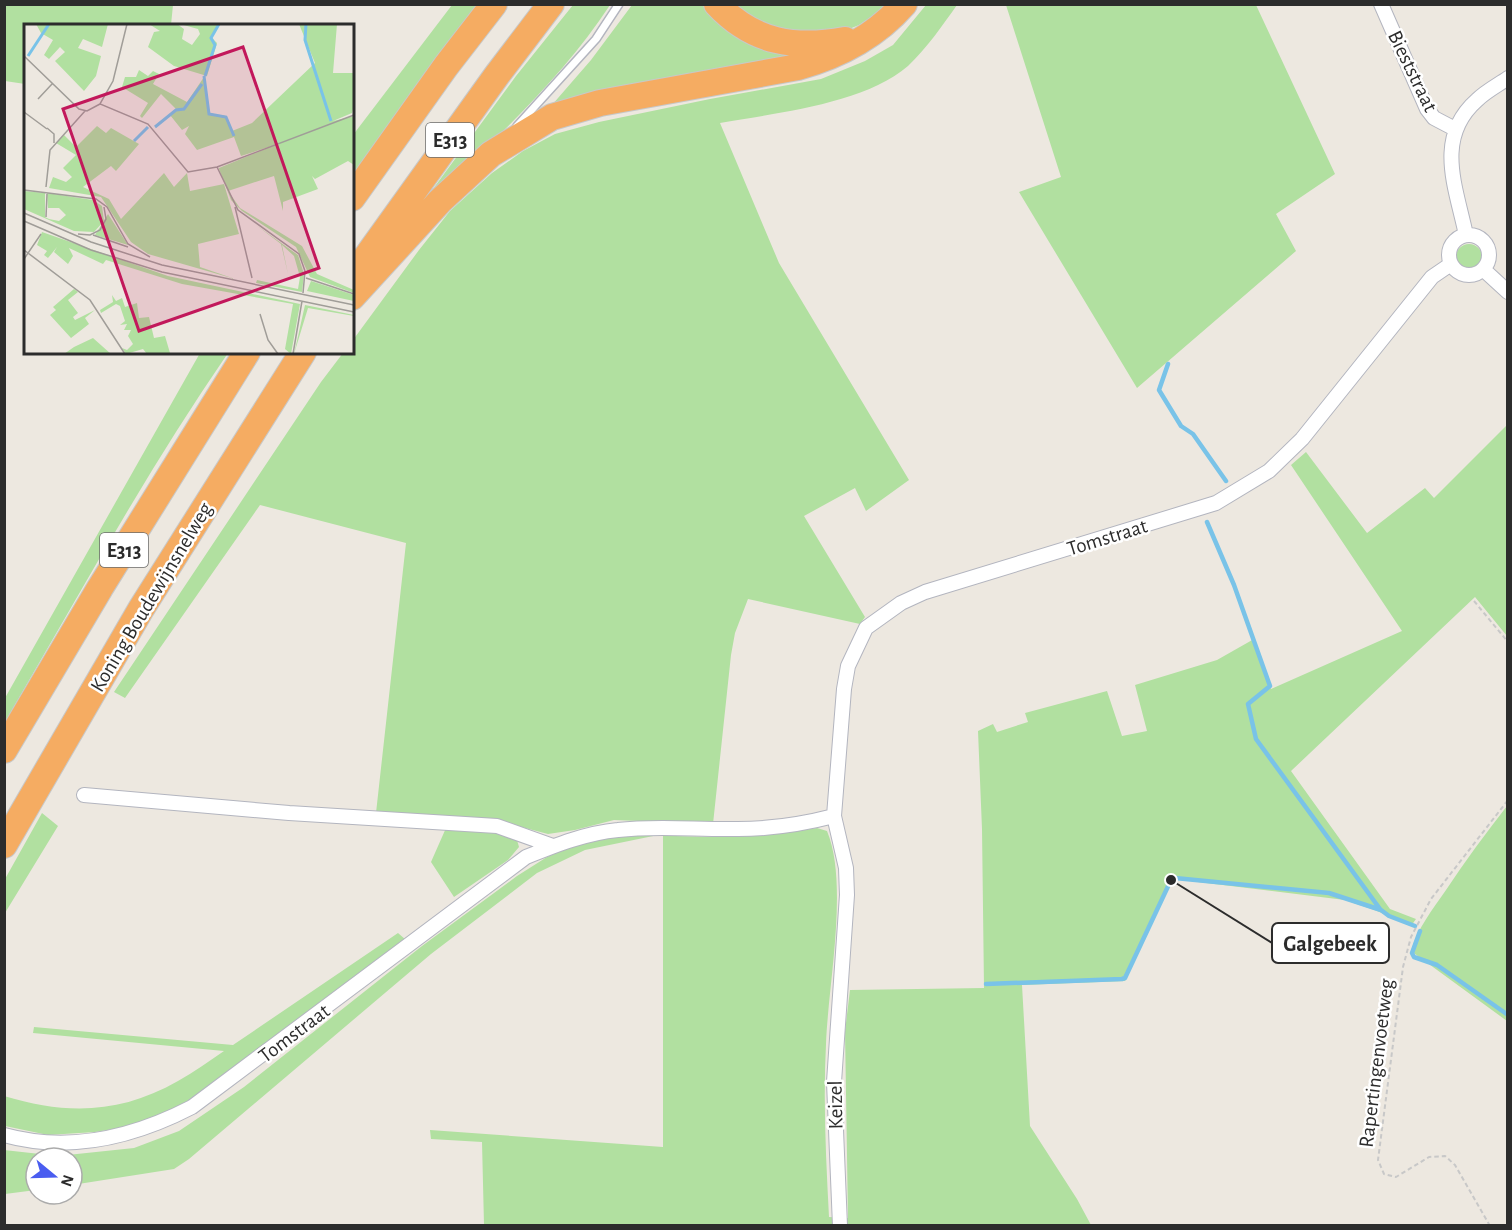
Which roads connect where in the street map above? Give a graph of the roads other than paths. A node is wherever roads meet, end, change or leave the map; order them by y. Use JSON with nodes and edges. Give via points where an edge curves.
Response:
{"nodes":[{"id":1,"x":494,"y":4,"type":"edge"},
{"id":2,"x":551,"y":4,"type":"edge"},
{"id":3,"x":619,"y":4,"type":"edge"},
{"id":4,"x":717,"y":4,"type":"edge"},
{"id":5,"x":904,"y":4,"type":"edge"},
{"id":6,"x":1381,"y":4,"type":"edge"},
{"id":7,"x":863,"y":38,"type":"junction"},
{"id":8,"x":1508,"y":78,"type":"edge"},
{"id":9,"x":1455,"y":129,"type":"junction"},
{"id":10,"x":491,"y":154,"type":"junction"},
{"id":11,"x":354,"y":195,"type":"edge"},
{"id":12,"x":1466,"y":235,"type":"junction"},
{"id":13,"x":1451,"y":264,"type":"junction"},
{"id":14,"x":1484,"y":270,"type":"junction"},
{"id":15,"x":354,"y":274,"type":"edge"},
{"id":16,"x":1508,"y":292,"type":"edge"},
{"id":17,"x":354,"y":295,"type":"edge"},
{"id":18,"x":246,"y":354,"type":"edge"},
{"id":19,"x":302,"y":354,"type":"edge"},
{"id":20,"x":4,"y":750,"type":"edge"},
{"id":21,"x":84,"y":795,"type":"dead end"},
{"id":22,"x":834,"y":816,"type":"junction"},
{"id":23,"x":4,"y":845,"type":"edge"},
{"id":24,"x":553,"y":846,"type":"junction"},
{"id":25,"x":841,"y":986,"type":"joint"},
{"id":26,"x":4,"y":1135,"type":"edge"},
{"id":27,"x":840,"y":1226,"type":"edge"}],
"edges":[{"from":1,"to":11,"type":"highway","number":"E313"},
{"from":2,"to":15,"type":"highway","number":"E313"},
{"from":3,"to":10,"type":"lane","via":[[596,39]]},
{"from":4,"to":7,"type":"highway","via":[[748,30],[784,42],[812,45]]},
{"from":5,"to":7,"type":"highway"},
{"from":6,"to":9,"type":"street","name":"Bieststraat","via":[[1427,109],[1434,118]]},
{"from":7,"to":10,"type":"highway","via":[[831,56],[798,67],[572,110],[552,117]]},
{"from":8,"to":9,"type":"street","via":[[1476,100]]},
{"from":9,"to":12,"type":"street","via":[[1451,170]]},
{"from":10,"to":17,"type":"highway","via":[[440,201]]},
{"from":12,"to":13,"type":"street","via":[[1452,245]]},
{"from":12,"to":14,"type":"street","via":[[1479,237],[1486,244],[1490,253]]},
{"from":13,"to":14,"type":"street","via":[[1468,275]]},
{"from":13,"to":22,"type":"street","name":"Tomstraat","via":[[1432,277],[1302,439],[1245,488],[1216,503],[925,592],[901,603],[866,628],[849,666],[844,689]]},
{"from":14,"to":16,"type":"street"},
{"from":18,"to":20,"type":"highway","number":"E313"},
{"from":19,"to":23,"type":"highway","name":"Koning Boudewijnsnelweg","number":"E313","via":[[141,609]]},
{"from":21,"to":24,"type":"street","via":[[497,826]]},
{"from":22,"to":24,"type":"street","name":"Tomstraat","via":[[739,829],[620,829]]},
{"from":22,"to":25,"type":"street","name":"Tomstraat","via":[[847,895]]},
{"from":24,"to":26,"type":"street","name":"Tomstraat","via":[[526,857],[192,1107],[132,1133],[91,1140],[55,1142]]},
{"from":25,"to":27,"type":"street","name":"Keizel","via":[[834,1082]]}]}
